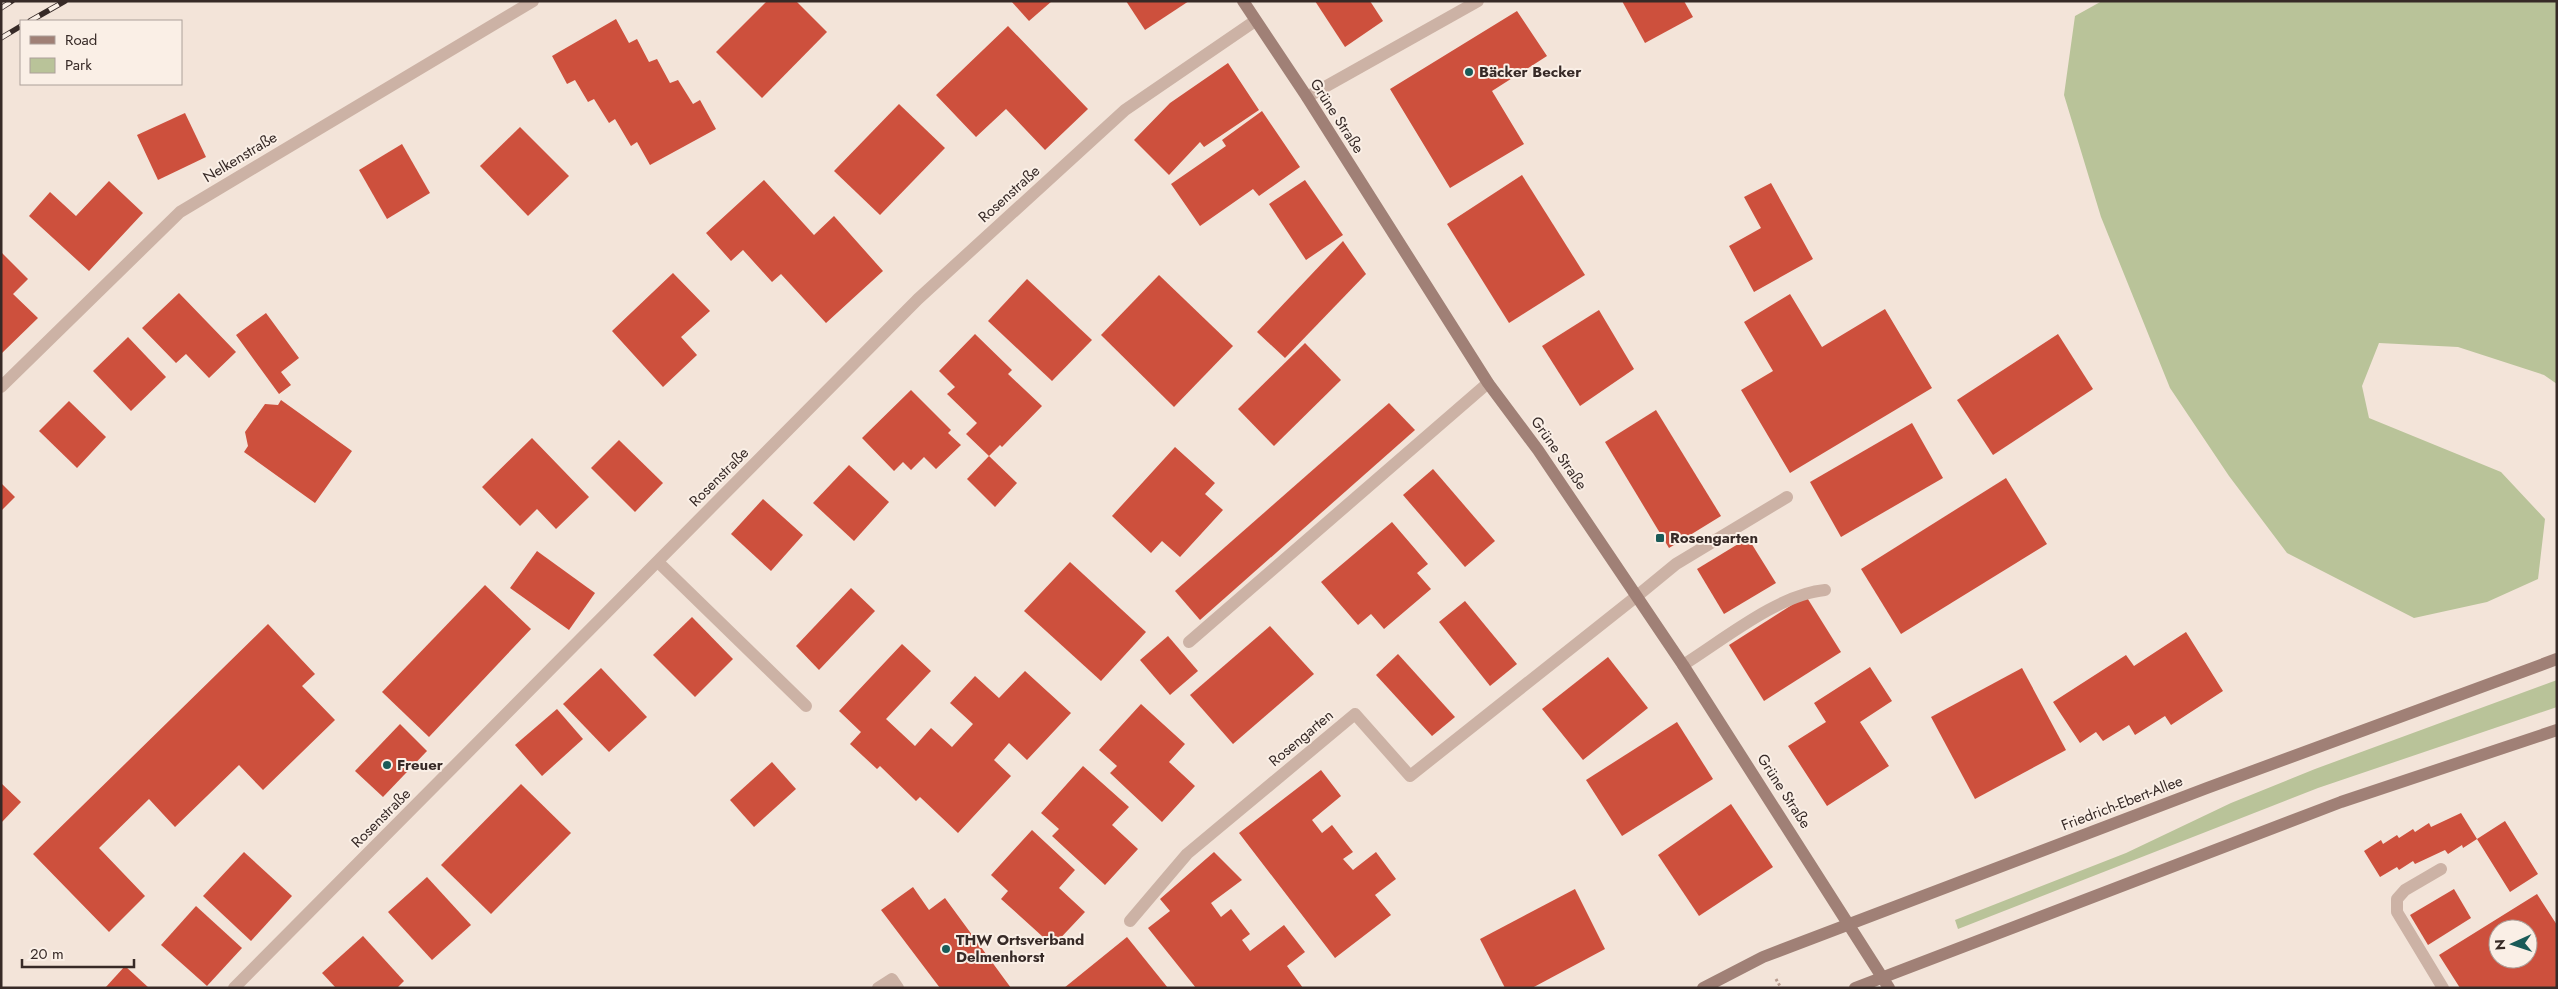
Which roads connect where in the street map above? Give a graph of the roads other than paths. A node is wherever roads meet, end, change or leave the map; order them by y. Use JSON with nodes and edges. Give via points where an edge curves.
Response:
{"nodes":[{"id":1,"x":533,"y":1,"type":"edge"},
{"id":2,"x":1242,"y":1,"type":"edge"},
{"id":3,"x":1478,"y":1,"type":"edge"},
{"id":4,"x":1255,"y":21,"type":"junction"},
{"id":5,"x":1307,"y":98,"type":"junction"},
{"id":6,"x":1488,"y":383,"type":"junction"},
{"id":7,"x":1,"y":387,"type":"edge"},
{"id":8,"x":1787,"y":497,"type":"dead end"},
{"id":9,"x":658,"y":562,"type":"junction"},
{"id":10,"x":1825,"y":590,"type":"dead end"},
{"id":11,"x":1637,"y":596,"type":"junction"},
{"id":12,"x":1189,"y":642,"type":"dead end"},
{"id":13,"x":2557,"y":659,"type":"edge"},
{"id":14,"x":1683,"y":665,"type":"junction"},
{"id":15,"x":806,"y":706,"type":"dead end"},
{"id":16,"x":2557,"y":730,"type":"edge"},
{"id":17,"x":2441,"y":870,"type":"dead end"},
{"id":18,"x":1130,"y":921,"type":"dead end"},
{"id":19,"x":1848,"y":924,"type":"junction"},
{"id":20,"x":1886,"y":983,"type":"edge"},
{"id":21,"x":234,"y":988,"type":"edge"},
{"id":22,"x":878,"y":988,"type":"edge"},
{"id":23,"x":898,"y":988,"type":"edge"},
{"id":24,"x":1703,"y":988,"type":"edge"},
{"id":25,"x":1855,"y":988,"type":"edge"},
{"id":26,"x":2443,"y":988,"type":"edge"}],
"edges":[{"from":1,"to":7,"type":"street","name":"Nelkenstraße","via":[[180,212]]},
{"from":2,"to":4,"type":"main road","name":"Grüne Straße"},
{"from":3,"to":5,"type":"street"},
{"from":4,"to":5,"type":"main road","name":"Grüne Straße"},
{"from":4,"to":9,"type":"street","name":"Rosenstraße","via":[[1125,110],[918,299]]},
{"from":5,"to":6,"type":"main road","name":"Grüne Straße"},
{"from":6,"to":11,"type":"main road","name":"Grüne Straße","via":[[1538,450]]},
{"from":6,"to":12,"type":"street"},
{"from":8,"to":11,"type":"street","via":[[1676,564]]},
{"from":9,"to":15,"type":"street"},
{"from":9,"to":21,"type":"street","name":"Rosenstraße"},
{"from":10,"to":14,"type":"street","via":[[1810,591],[1783,602]]},
{"from":11,"to":14,"type":"main road","name":"Grüne Straße"},
{"from":11,"to":18,"type":"street","name":"Rosengarten","via":[[1410,776],[1354,714],[1187,854]]},
{"from":13,"to":19,"type":"main road","name":"Friedrich-Ebert-Allee"},
{"from":14,"to":19,"type":"main road","name":"Grüne Straße"},
{"from":16,"to":20,"type":"main road","via":[[2341,802]]},
{"from":17,"to":26,"type":"street","via":[[2405,890],[2397,899],[2397,912]]},
{"from":19,"to":20,"type":"main road","name":"Grüne Straße"},
{"from":19,"to":24,"type":"main road","name":"Friedrich-Ebert-Allee","via":[[1763,957]]},
{"from":20,"to":25,"type":"main road"},
{"from":22,"to":23,"type":"street","via":[[892,979]]}]}
